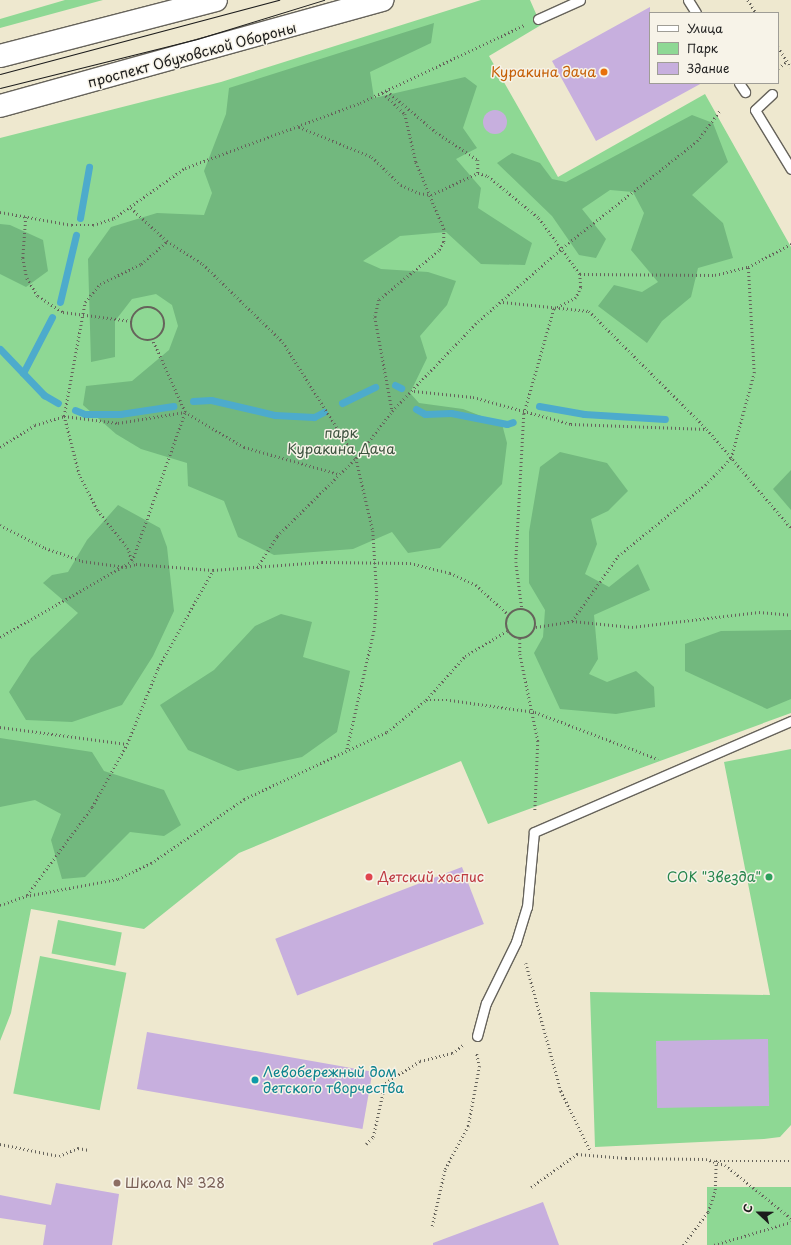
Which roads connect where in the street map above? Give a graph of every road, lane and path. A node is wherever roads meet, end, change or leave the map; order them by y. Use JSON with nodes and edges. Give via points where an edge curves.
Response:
{"nodes":[{"id":1,"x":216,"y":0,"type":"edge"},
{"id":2,"x":383,"y":0,"type":"edge"},
{"id":3,"x":580,"y":0,"type":"edge"},
{"id":4,"x":688,"y":0,"type":"edge"},
{"id":5,"x":748,"y":0,"type":"edge"},
{"id":6,"x":695,"y":12,"type":"edge"},
{"id":7,"x":755,"y":12,"type":"edge"},
{"id":8,"x":538,"y":19,"type":"joint"},
{"id":9,"x":779,"y":49,"type":"edge"},
{"id":10,"x":0,"y":56,"type":"edge"},
{"id":11,"x":787,"y":61,"type":"junction"},
{"id":12,"x":779,"y":67,"type":"edge"},
{"id":13,"x":791,"y":67,"type":"edge"},
{"id":14,"x":740,"y":84,"type":"edge"},
{"id":15,"x":387,"y":91,"type":"junction"},
{"id":16,"x":745,"y":92,"type":"dead end"},
{"id":17,"x":383,"y":93,"type":"junction"},
{"id":18,"x":772,"y":94,"type":"dead end"},
{"id":19,"x":0,"y":106,"type":"edge"},
{"id":20,"x":720,"y":111,"type":"dead end"},
{"id":21,"x":299,"y":127,"type":"junction"},
{"id":22,"x":791,"y":169,"type":"edge"},
{"id":23,"x":478,"y":173,"type":"junction"},
{"id":24,"x":431,"y":195,"type":"junction"},
{"id":25,"x":131,"y":208,"type":"junction"},
{"id":26,"x":0,"y":212,"type":"edge"},
{"id":27,"x":26,"y":217,"type":"junction"},
{"id":28,"x":167,"y":241,"type":"junction"},
{"id":29,"x":791,"y":244,"type":"edge"},
{"id":30,"x":562,"y":248,"type":"junction"},
{"id":31,"x":748,"y":267,"type":"junction"},
{"id":32,"x":580,"y":274,"type":"junction"},
{"id":33,"x":502,"y":302,"type":"junction"},
{"id":34,"x":554,"y":309,"type":"junction"},
{"id":35,"x":80,"y":315,"type":"junction"},
{"id":36,"x":131,"y":322,"type":"junction"},
{"id":37,"x":153,"y":341,"type":"junction"},
{"id":38,"x":414,"y":391,"type":"junction"},
{"id":39,"x":392,"y":411,"type":"junction"},
{"id":40,"x":185,"y":412,"type":"junction"},
{"id":41,"x":524,"y":414,"type":"junction"},
{"id":42,"x":64,"y":416,"type":"junction"},
{"id":43,"x":707,"y":429,"type":"junction"},
{"id":44,"x":0,"y":447,"type":"edge"},
{"id":45,"x":356,"y":458,"type":"junction"},
{"id":46,"x":731,"y":458,"type":"junction"},
{"id":47,"x":339,"y":474,"type":"junction"},
{"id":48,"x":0,"y":525,"type":"edge"},
{"id":49,"x":791,"y":528,"type":"edge"},
{"id":50,"x":132,"y":561,"type":"junction"},
{"id":51,"x":377,"y":562,"type":"junction"},
{"id":52,"x":136,"y":564,"type":"junction"},
{"id":53,"x":126,"y":567,"type":"junction"},
{"id":54,"x":257,"y":568,"type":"junction"},
{"id":55,"x":213,"y":570,"type":"junction"},
{"id":56,"x":522,"y":609,"type":"junction"},
{"id":57,"x":508,"y":615,"type":"junction"},
{"id":58,"x":791,"y":615,"type":"edge"},
{"id":59,"x":572,"y":621,"type":"junction"},
{"id":60,"x":536,"y":627,"type":"junction"},
{"id":61,"x":507,"y":631,"type":"junction"},
{"id":62,"x":0,"y":637,"type":"edge"},
{"id":63,"x":520,"y":639,"type":"junction"},
{"id":64,"x":426,"y":700,"type":"junction"},
{"id":65,"x":535,"y":712,"type":"junction"},
{"id":66,"x":791,"y":721,"type":"edge"},
{"id":67,"x":0,"y":727,"type":"edge"},
{"id":68,"x":127,"y":744,"type":"junction"},
{"id":69,"x":346,"y":750,"type":"junction"},
{"id":70,"x":686,"y":768,"type":"junction"},
{"id":71,"x":534,"y":832,"type":"junction"},
{"id":72,"x":26,"y":896,"type":"junction"},
{"id":73,"x":0,"y":905,"type":"edge"},
{"id":74,"x":516,"y":942,"type":"junction"},
{"id":75,"x":477,"y":1036,"type":"junction"},
{"id":76,"x":0,"y":1144,"type":"edge"},
{"id":77,"x":366,"y":1144,"type":"dead end"},
{"id":78,"x":89,"y":1150,"type":"dead end"},
{"id":79,"x":591,"y":1152,"type":"junction"},
{"id":80,"x":716,"y":1161,"type":"junction"},
{"id":81,"x":791,"y":1161,"type":"edge"},
{"id":82,"x":531,"y":1187,"type":"dead end"},
{"id":83,"x":791,"y":1218,"type":"edge"},
{"id":84,"x":791,"y":1222,"type":"edge"},
{"id":85,"x":432,"y":1226,"type":"dead end"},
{"id":86,"x":683,"y":1245,"type":"edge"},
{"id":87,"x":714,"y":1245,"type":"edge"}],
"edges":[{"from":1,"to":10,"type":"main road"},
{"from":2,"to":19,"type":"main road","name":"проспект Обуховской Обороны"},
{"from":3,"to":8,"type":"lane"},
{"from":4,"to":6,"type":"lane"},
{"from":5,"to":7,"type":"path"},
{"from":8,"to":15,"type":"path"},
{"from":9,"to":11,"type":"path"},
{"from":11,"to":12,"type":"path"},
{"from":11,"to":13,"type":"path"},
{"from":14,"to":16,"type":"lane"},
{"from":15,"to":17,"type":"path"},
{"from":15,"to":23,"type":"path","via":[[436,132],[478,160]]},
{"from":17,"to":21,"type":"path"},
{"from":17,"to":24,"type":"path","via":[[404,114],[416,162]]},
{"from":18,"to":22,"type":"lane","via":[[755,110]]},
{"from":20,"to":30,"type":"path","via":[[696,141]]},
{"from":21,"to":24,"type":"path","via":[[372,157],[401,185]]},
{"from":21,"to":25,"type":"path","via":[[185,168]]},
{"from":23,"to":24,"type":"path"},
{"from":23,"to":30,"type":"path","via":[[501,185],[539,218]]},
{"from":24,"to":39,"type":"path","via":[[444,229],[444,242],[439,251],[378,300],[375,316]]},
{"from":25,"to":27,"type":"path","via":[[93,225],[72,225]]},
{"from":25,"to":28,"type":"path"},
{"from":26,"to":27,"type":"path"},
{"from":27,"to":35,"type":"path","via":[[23,258],[27,278],[51,306]]},
{"from":28,"to":35,"type":"path","via":[[141,264],[100,284]]},
{"from":28,"to":45,"type":"path","via":[[203,264],[282,342]]},
{"from":29,"to":31,"type":"path"},
{"from":30,"to":32,"type":"path"},
{"from":30,"to":33,"type":"path"},
{"from":31,"to":32,"type":"path","via":[[715,275]]},
{"from":31,"to":46,"type":"path","via":[[754,373]]},
{"from":32,"to":34,"type":"path","via":[[581,287],[576,298]]},
{"from":33,"to":34,"type":"path"},
{"from":33,"to":38,"type":"path","via":[[475,324]]},
{"from":34,"to":41,"type":"path"},
{"from":34,"to":43,"type":"path","via":[[589,311]]},
{"from":35,"to":36,"type":"path"},
{"from":35,"to":42,"type":"path"},
{"from":36,"to":37,"type":"path","via":[[139,339]]},
{"from":36,"to":37,"type":"path","via":[[144,307],[157,309],[165,326]]},
{"from":37,"to":40,"type":"path"},
{"from":38,"to":39,"type":"path"},
{"from":38,"to":41,"type":"path","via":[[472,397]]},
{"from":39,"to":45,"type":"path"},
{"from":40,"to":42,"type":"path","via":[[118,423]]},
{"from":40,"to":47,"type":"path","via":[[244,447]]},
{"from":40,"to":50,"type":"path"},
{"from":41,"to":43,"type":"path","via":[[598,427]]},
{"from":41,"to":56,"type":"path","via":[[516,562]]},
{"from":42,"to":44,"type":"path","via":[[35,425]]},
{"from":42,"to":50,"type":"path","via":[[79,475],[97,510],[128,549]]},
{"from":43,"to":46,"type":"path"},
{"from":45,"to":47,"type":"path"},
{"from":45,"to":51,"type":"path"},
{"from":46,"to":49,"type":"path"},
{"from":46,"to":59,"type":"path","via":[[705,485],[618,556]]},
{"from":47,"to":54,"type":"path","via":[[277,536]]},
{"from":48,"to":53,"type":"path","via":[[46,548],[82,561]]},
{"from":50,"to":52,"type":"path"},
{"from":50,"to":53,"type":"path"},
{"from":51,"to":54,"type":"path"},
{"from":51,"to":57,"type":"path","via":[[410,563],[450,573],[476,585]]},
{"from":51,"to":69,"type":"path","via":[[375,627]]},
{"from":52,"to":53,"type":"path"},
{"from":52,"to":55,"type":"path"},
{"from":53,"to":62,"type":"path"},
{"from":54,"to":55,"type":"path"},
{"from":55,"to":68,"type":"path","via":[[158,668]]},
{"from":56,"to":57,"type":"path"},
{"from":56,"to":60,"type":"path","via":[[535,618]]},
{"from":57,"to":61,"type":"path"},
{"from":58,"to":59,"type":"path","via":[[759,612],[632,627]]},
{"from":59,"to":60,"type":"path"},
{"from":60,"to":63,"type":"path","via":[[530,636]]},
{"from":61,"to":63,"type":"path"},
{"from":61,"to":64,"type":"path","via":[[465,656]]},
{"from":63,"to":65,"type":"path","via":[[520,654]]},
{"from":64,"to":65,"type":"path","via":[[450,700]]},
{"from":64,"to":69,"type":"path","via":[[387,732]]},
{"from":65,"to":70,"type":"path"},
{"from":65,"to":71,"type":"path","via":[[538,741]]},
{"from":66,"to":70,"type":"lane"},
{"from":67,"to":68,"type":"path"},
{"from":68,"to":72,"type":"path","via":[[92,807]]},
{"from":69,"to":72,"type":"path","via":[[244,799],[151,863],[118,879]]},
{"from":70,"to":71,"type":"lane"},
{"from":71,"to":74,"type":"lane","via":[[527,907]]},
{"from":72,"to":73,"type":"path"},
{"from":74,"to":75,"type":"lane","via":[[486,1003]]},
{"from":74,"to":79,"type":"path","via":[[522,948],[561,1091]]},
{"from":75,"to":77,"type":"path","via":[[452,1052],[399,1072],[385,1083],[373,1137]]},
{"from":75,"to":85,"type":"path","via":[[475,1059],[479,1067],[468,1126],[445,1169]]},
{"from":76,"to":78,"type":"path","via":[[59,1156],[78,1148]]},
{"from":79,"to":80,"type":"path","via":[[626,1158]]},
{"from":79,"to":82,"type":"path","via":[[577,1154]]},
{"from":80,"to":81,"type":"path"},
{"from":80,"to":83,"type":"path"},
{"from":80,"to":86,"type":"path","via":[[718,1175],[708,1212]]},
{"from":84,"to":87,"type":"path"}]}
